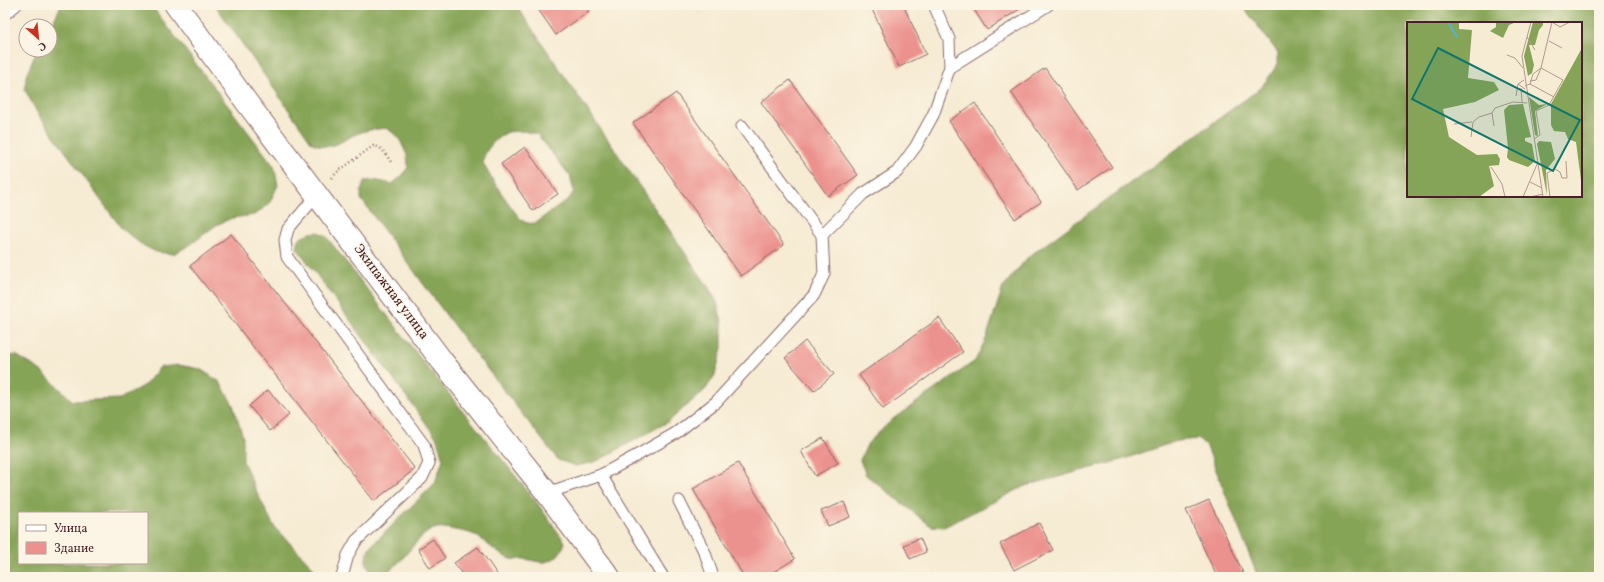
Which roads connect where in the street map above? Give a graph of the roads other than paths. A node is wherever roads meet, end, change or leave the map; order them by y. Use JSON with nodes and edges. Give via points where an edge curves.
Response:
{"nodes":[{"id":1,"x":16,"y":5,"type":"edge"},
{"id":2,"x":934,"y":5,"type":"edge"},
{"id":3,"x":1048,"y":5,"type":"edge"},
{"id":4,"x":181,"y":8,"type":"edge"},
{"id":5,"x":5,"y":14,"type":"edge"},
{"id":6,"x":950,"y":67,"type":"junction"},
{"id":7,"x":742,"y":126,"type":"dead end"},
{"id":8,"x":317,"y":194,"type":"junction"},
{"id":9,"x":822,"y":235,"type":"junction"},
{"id":10,"x":601,"y":475,"type":"junction"},
{"id":11,"x":547,"y":493,"type":"junction"},
{"id":12,"x":679,"y":501,"type":"dead end"},
{"id":13,"x":342,"y":577,"type":"edge"},
{"id":14,"x":609,"y":577,"type":"edge"},
{"id":15,"x":663,"y":577,"type":"edge"},
{"id":16,"x":713,"y":577,"type":"edge"}],
"edges":[{"from":1,"to":5,"type":"lane"},
{"from":2,"to":6,"type":"lane","via":[[950,39]]},
{"from":3,"to":6,"type":"lane"},
{"from":4,"to":8,"type":"main road","name":"Экипажная улица","via":[[244,100]]},
{"from":6,"to":9,"type":"lane","via":[[933,115],[916,146],[896,172],[863,194]]},
{"from":7,"to":9,"type":"lane"},
{"from":8,"to":11,"type":"main road","name":"Экипажная улица","via":[[442,361]]},
{"from":8,"to":13,"type":"lane","via":[[288,229],[287,257],[424,445],[429,463],[422,478],[356,541],[348,555]]},
{"from":9,"to":10,"type":"lane","via":[[824,274],[814,295],[716,402],[676,433]]},
{"from":10,"to":11,"type":"lane"},
{"from":10,"to":15,"type":"lane"},
{"from":11,"to":14,"type":"main road","name":"Экипажная улица"},
{"from":12,"to":16,"type":"lane","via":[[705,553]]}]}
